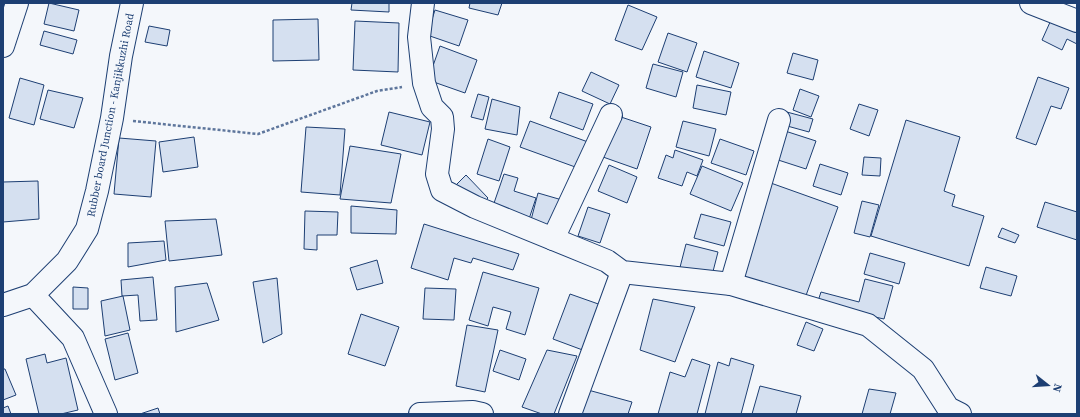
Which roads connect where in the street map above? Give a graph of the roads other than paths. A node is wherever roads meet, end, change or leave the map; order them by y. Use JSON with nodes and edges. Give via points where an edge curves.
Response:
{"nodes":[{"id":1,"x":17,"y":3,"type":"edge"},
{"id":2,"x":132,"y":3,"type":"edge"},
{"id":3,"x":423,"y":3,"type":"edge"},
{"id":4,"x":1031,"y":3,"type":"edge"},
{"id":5,"x":1077,"y":21,"type":"edge"},
{"id":6,"x":3,"y":46,"type":"edge"},
{"id":7,"x":611,"y":115,"type":"dead end"},
{"id":8,"x":779,"y":120,"type":"dead end"},
{"id":9,"x":553,"y":239,"type":"junction"},
{"id":10,"x":622,"y":272,"type":"junction"},
{"id":11,"x":731,"y":284,"type":"junction"},
{"id":12,"x":33,"y":295,"type":"junction"},
{"id":13,"x":3,"y":305,"type":"edge"},
{"id":14,"x":106,"y":414,"type":"edge"},
{"id":15,"x":420,"y":414,"type":"edge"},
{"id":16,"x":482,"y":414,"type":"edge"},
{"id":17,"x":570,"y":414,"type":"edge"},
{"id":18,"x":960,"y":414,"type":"edge"}],
"edges":[{"from":1,"to":6,"type":"street"},
{"from":2,"to":12,"type":"street","name":"Rubber board Junction - Kanjikkuzhi Road","via":[[112,118],[87,229],[67,261]]},
{"from":3,"to":9,"type":"street","via":[[419,37],[424,82],[432,107],[442,117],[443,129],[437,174],[442,190],[475,207]]},
{"from":4,"to":5,"type":"street"},
{"from":7,"to":9,"type":"street"},
{"from":8,"to":11,"type":"street"},
{"from":9,"to":10,"type":"street","via":[[607,261]]},
{"from":10,"to":11,"type":"street"},
{"from":10,"to":17,"type":"street"},
{"from":11,"to":18,"type":"street","via":[[868,324],[923,369],[948,408]]},
{"from":12,"to":13,"type":"street","name":"Rubber board Junction - Kanjikkuzhi Road"},
{"from":12,"to":14,"type":"street","via":[[73,338]]},
{"from":15,"to":16,"type":"street"}]}
